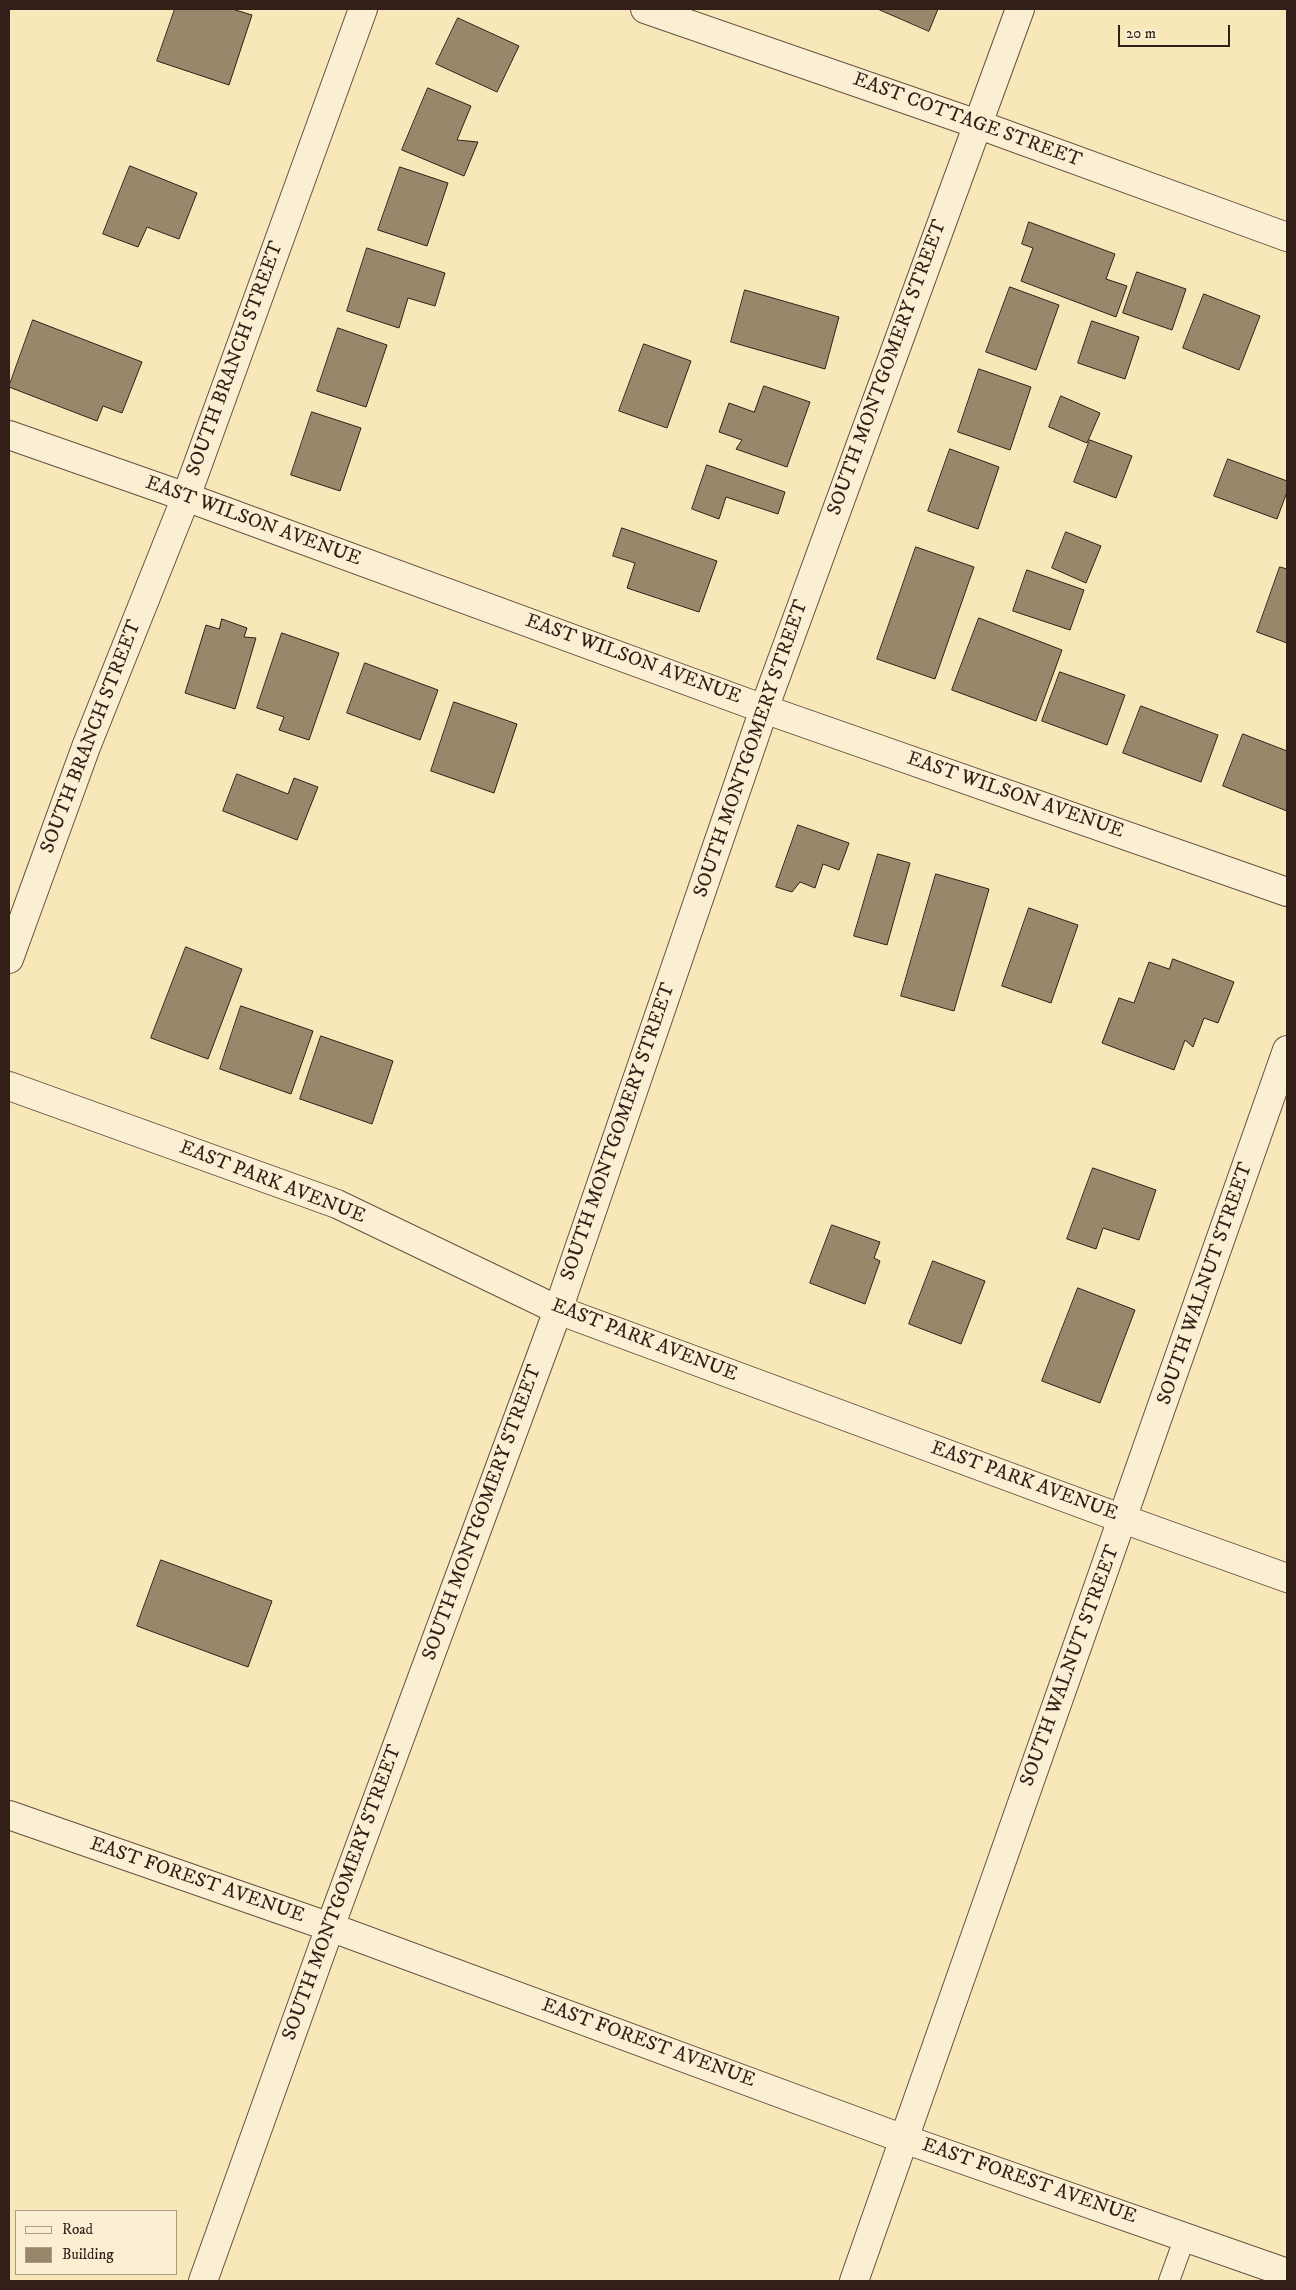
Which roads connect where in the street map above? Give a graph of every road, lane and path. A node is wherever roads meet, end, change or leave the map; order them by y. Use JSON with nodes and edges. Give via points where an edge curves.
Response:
{"nodes":[{"id":1,"x":363,"y":9,"type":"edge"},
{"id":2,"x":645,"y":9,"type":"edge"},
{"id":3,"x":1020,"y":9,"type":"edge"},
{"id":4,"x":977,"y":124,"type":"junction"},
{"id":5,"x":1287,"y":237,"type":"edge"},
{"id":6,"x":9,"y":434,"type":"edge"},
{"id":7,"x":186,"y":497,"type":"junction"},
{"id":8,"x":764,"y":709,"type":"junction"},
{"id":9,"x":1287,"y":892,"type":"edge"},
{"id":10,"x":9,"y":959,"type":"edge"},
{"id":11,"x":1287,"y":1050,"type":"edge"},
{"id":12,"x":9,"y":1086,"type":"edge"},
{"id":13,"x":558,"y":1310,"type":"junction"},
{"id":14,"x":1123,"y":1519,"type":"junction"},
{"id":15,"x":1287,"y":1578,"type":"edge"},
{"id":16,"x":9,"y":1815,"type":"edge"},
{"id":17,"x":330,"y":1927,"type":"junction"},
{"id":18,"x":904,"y":2139,"type":"junction"},
{"id":19,"x":1185,"y":2237,"type":"junction"},
{"id":20,"x":1287,"y":2273,"type":"edge"},
{"id":21,"x":203,"y":2281,"type":"edge"},
{"id":22,"x":854,"y":2281,"type":"edge"},
{"id":23,"x":1169,"y":2281,"type":"edge"}],
"edges":[{"from":1,"to":7,"type":"street","name":"SOUTH BRANCH STREET"},
{"from":2,"to":4,"type":"street","name":"EAST COTTAGE STREET"},
{"from":3,"to":4,"type":"street","name":"SOUTH MONTGOMERY STREET"},
{"from":4,"to":5,"type":"street","name":"EAST COTTAGE STREET"},
{"from":4,"to":8,"type":"street","name":"SOUTH MONTGOMERY STREET"},
{"from":6,"to":7,"type":"street","name":"EAST WILSON AVENUE"},
{"from":7,"to":8,"type":"street","name":"EAST WILSON AVENUE"},
{"from":7,"to":10,"type":"street","name":"SOUTH BRANCH STREET","via":[[86,747]]},
{"from":8,"to":9,"type":"street","name":"EAST WILSON AVENUE"},
{"from":8,"to":13,"type":"street","name":"SOUTH MONTGOMERY STREET"},
{"from":11,"to":14,"type":"street","name":"SOUTH WALNUT STREET"},
{"from":12,"to":13,"type":"street","name":"EAST PARK AVENUE","via":[[337,1204]]},
{"from":13,"to":14,"type":"street","name":"EAST PARK AVENUE"},
{"from":13,"to":17,"type":"street","name":"SOUTH MONTGOMERY STREET"},
{"from":14,"to":15,"type":"street","name":"EAST PARK AVENUE"},
{"from":14,"to":18,"type":"street","name":"SOUTH WALNUT STREET"},
{"from":16,"to":17,"type":"street","name":"EAST FOREST AVENUE"},
{"from":17,"to":18,"type":"street","name":"EAST FOREST AVENUE"},
{"from":17,"to":21,"type":"street","name":"SOUTH MONTGOMERY STREET"},
{"from":18,"to":19,"type":"street","name":"EAST FOREST AVENUE"},
{"from":18,"to":22,"type":"street","name":"SOUTH WALNUT STREET"},
{"from":19,"to":20,"type":"street","name":"EAST FOREST AVENUE"},
{"from":19,"to":23,"type":"lane"}]}
